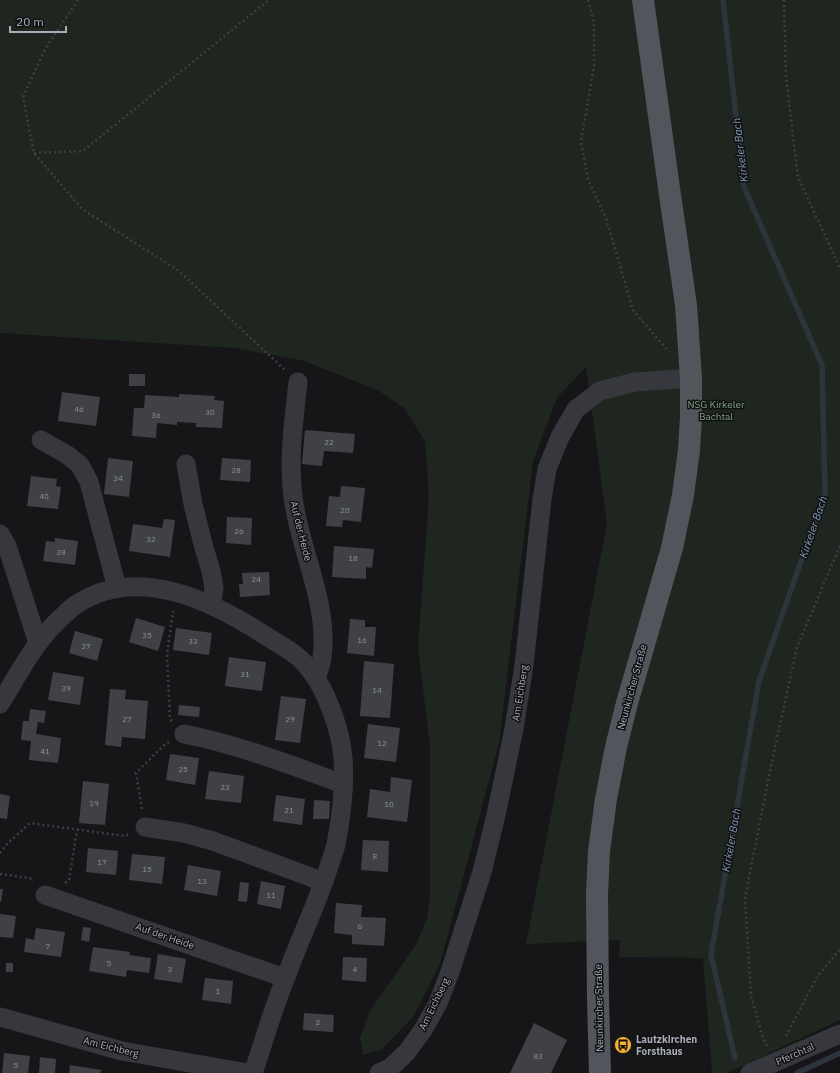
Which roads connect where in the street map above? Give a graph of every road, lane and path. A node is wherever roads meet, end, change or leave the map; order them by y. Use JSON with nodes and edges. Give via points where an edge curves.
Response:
{"nodes":[{"id":1,"x":78,"y":0,"type":"edge"},
{"id":2,"x":268,"y":0,"type":"edge"},
{"id":3,"x":588,"y":0,"type":"edge"},
{"id":4,"x":643,"y":0,"type":"edge"},
{"id":5,"x":784,"y":0,"type":"edge"},
{"id":6,"x":34,"y":153,"type":"junction"},
{"id":7,"x":840,"y":268,"type":"edge"},
{"id":8,"x":672,"y":355,"type":"dead end"},
{"id":9,"x":691,"y":378,"type":"junction"},
{"id":10,"x":298,"y":382,"type":"joint"},
{"id":11,"x":42,"y":440,"type":"dead end"},
{"id":12,"x":186,"y":464,"type":"dead end"},
{"id":13,"x":0,"y":534,"type":"edge"},
{"id":14,"x":840,"y":546,"type":"edge"},
{"id":15,"x":117,"y":588,"type":"junction"},
{"id":16,"x":176,"y":592,"type":"junction"},
{"id":17,"x":212,"y":605,"type":"junction"},
{"id":18,"x":38,"y":643,"type":"junction"},
{"id":19,"x":316,"y":678,"type":"junction"},
{"id":20,"x":0,"y":704,"type":"edge"},
{"id":21,"x":184,"y":734,"type":"junction"},
{"id":22,"x":344,"y":784,"type":"junction"},
{"id":23,"x":145,"y":827,"type":"junction"},
{"id":24,"x":77,"y":830,"type":"junction"},
{"id":25,"x":0,"y":853,"type":"edge"},
{"id":26,"x":0,"y":874,"type":"edge"},
{"id":27,"x":324,"y":882,"type":"junction"},
{"id":28,"x":45,"y":895,"type":"junction"},
{"id":29,"x":840,"y":949,"type":"edge"},
{"id":30,"x":285,"y":978,"type":"junction"},
{"id":31,"x":0,"y":1017,"type":"edge"},
{"id":32,"x":840,"y":1034,"type":"edge"},
{"id":33,"x":784,"y":1041,"type":"dead end"},
{"id":34,"x":776,"y":1063,"type":"junction"},
{"id":35,"x":248,"y":1073,"type":"edge"},
{"id":36,"x":253,"y":1073,"type":"edge"},
{"id":37,"x":379,"y":1073,"type":"edge"},
{"id":38,"x":600,"y":1073,"type":"edge"},
{"id":39,"x":750,"y":1073,"type":"edge"}],
"edges":[{"from":1,"to":6,"type":"path","via":[[45,49],[23,97]]},
{"from":2,"to":6,"type":"path","via":[[83,152]]},
{"from":3,"to":8,"type":"path","via":[[594,23],[594,67],[581,141],[588,179],[607,221],[633,310]]},
{"from":4,"to":9,"type":"main road","name":"Neunkircher Straße","via":[[686,305]]},
{"from":5,"to":7,"type":"path","via":[[786,78],[798,177]]},
{"from":6,"to":10,"type":"path","via":[[82,209],[179,270]]},
{"from":9,"to":37,"type":"street","name":"Am Eichberg","via":[[635,382],[600,391],[576,409],[560,437],[547,469],[516,722],[482,872],[438,1003],[407,1052],[390,1068]]},
{"from":9,"to":38,"type":"main road","name":"Neunkircher Straße","via":[[689,450],[672,548],[616,748],[599,851],[597,894]]},
{"from":10,"to":19,"type":"street","name":"Auf der Heide","via":[[290,464],[298,526],[318,595],[323,629],[322,659]]},
{"from":11,"to":15,"type":"street","via":[[80,465],[89,482]]},
{"from":12,"to":17,"type":"street","via":[[193,504],[211,571],[214,588]]},
{"from":13,"to":18,"type":"street","via":[[7,546]]},
{"from":14,"to":34,"type":"path","via":[[797,647],[745,898],[751,996],[762,1035]]},
{"from":15,"to":16,"type":"street","via":[[145,586]]},
{"from":15,"to":18,"type":"street","via":[[76,605],[57,621]]},
{"from":16,"to":17,"type":"street"},
{"from":16,"to":21,"type":"path","via":[[167,654],[170,719]]},
{"from":17,"to":19,"type":"street","via":[[297,655]]},
{"from":18,"to":20,"type":"street"},
{"from":19,"to":22,"type":"street","via":[[330,706],[337,730]]},
{"from":21,"to":22,"type":"street","via":[[268,757]]},
{"from":21,"to":23,"type":"path","via":[[163,746],[136,773]]},
{"from":22,"to":27,"type":"street","via":[[337,841]]},
{"from":23,"to":24,"type":"path","via":[[125,836]]},
{"from":23,"to":27,"type":"street","via":[[184,832],[213,840]]},
{"from":24,"to":25,"type":"path","via":[[30,823]]},
{"from":24,"to":28,"type":"path","via":[[69,880]]},
{"from":26,"to":28,"type":"path","via":[[30,878]]},
{"from":27,"to":30,"type":"street"},
{"from":28,"to":30,"type":"street","name":"Auf der Heide"},
{"from":29,"to":33,"type":"path","via":[[817,977]]},
{"from":30,"to":36,"type":"street"},
{"from":31,"to":35,"type":"street","name":"Am Eichberg","via":[[122,1051]]},
{"from":32,"to":34,"type":"street","name":"Pferchtal"},
{"from":34,"to":39,"type":"street","name":"Pferchtal"}]}
